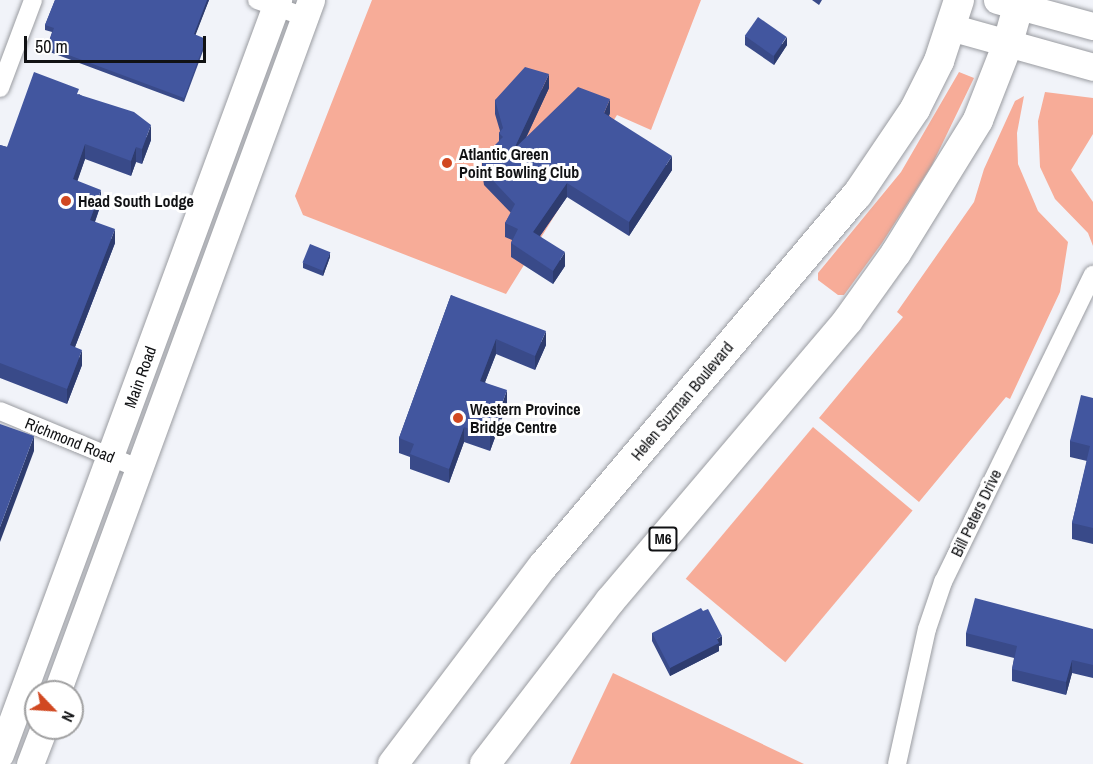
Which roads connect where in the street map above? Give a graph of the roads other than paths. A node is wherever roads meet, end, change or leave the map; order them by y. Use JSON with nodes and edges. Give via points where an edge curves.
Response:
{"nodes":[{"id":1,"x":33,"y":0,"type":"edge"},
{"id":2,"x":271,"y":2,"type":"edge"},
{"id":3,"x":1012,"y":2,"type":"edge"},
{"id":4,"x":308,"y":8,"type":"edge"},
{"id":5,"x":955,"y":14,"type":"edge"},
{"id":6,"x":1093,"y":26,"type":"edge"},
{"id":7,"x":1007,"y":46,"type":"junction"},
{"id":8,"x":1093,"y":66,"type":"edge"},
{"id":9,"x":0,"y":87,"type":"edge"},
{"id":10,"x":1093,"y":275,"type":"edge"},
{"id":11,"x":0,"y":411,"type":"edge"},
{"id":12,"x":111,"y":456,"type":"junction"},
{"id":13,"x":140,"y":469,"type":"junction"},
{"id":14,"x":61,"y":680,"type":"edge"},
{"id":15,"x":39,"y":740,"type":"edge"},
{"id":16,"x":0,"y":754,"type":"edge"},
{"id":17,"x":487,"y":761,"type":"edge"},
{"id":18,"x":30,"y":764,"type":"edge"},
{"id":19,"x":393,"y":764,"type":"edge"},
{"id":20,"x":897,"y":764,"type":"edge"}],
"edges":[{"from":1,"to":9,"type":"street"},
{"from":2,"to":4,"type":"street"},
{"from":2,"to":12,"type":"main road","name":"Main Road"},
{"from":3,"to":6,"type":"main road"},
{"from":3,"to":7,"type":"main road","number":"M6"},
{"from":4,"to":13,"type":"main road","name":"Main Road"},
{"from":5,"to":7,"type":"main road"},
{"from":5,"to":19,"type":"main road","name":"Helen Suzman Boulevard","via":[[915,109],[857,195],[543,566]]},
{"from":7,"to":8,"type":"main road"},
{"from":7,"to":17,"type":"main road","number":"M6","via":[[978,120],[952,167],[848,320],[610,602]]},
{"from":10,"to":20,"type":"street","name":"Bill Peters Drive","via":[[939,591]]},
{"from":11,"to":12,"type":"street","name":"Richmond Road"},
{"from":12,"to":13,"type":"street","name":"Richmond Road"},
{"from":12,"to":16,"type":"main road","name":"Main Road"},
{"from":13,"to":14,"type":"main road","name":"Main Road"},
{"from":15,"to":18,"type":"main road"}]}
